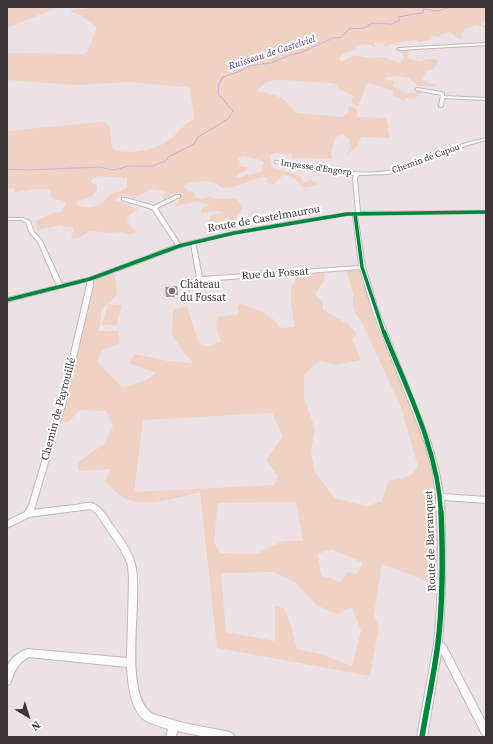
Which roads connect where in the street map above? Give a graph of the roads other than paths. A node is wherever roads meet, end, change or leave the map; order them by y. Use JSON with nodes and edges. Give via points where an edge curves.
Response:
{"nodes":[{"id":1,"x":486,"y":44,"type":"edge"},
{"id":2,"x":399,"y":49,"type":"dead end"},
{"id":3,"x":417,"y":89,"type":"dead end"},
{"id":4,"x":442,"y":97,"type":"junction"},
{"id":5,"x":486,"y":99,"type":"edge"},
{"id":6,"x":441,"y":106,"type":"dead end"},
{"id":7,"x":486,"y":139,"type":"edge"},
{"id":8,"x":276,"y":162,"type":"dead end"},
{"id":9,"x":357,"y":174,"type":"junction"},
{"id":10,"x":178,"y":196,"type":"dead end"},
{"id":11,"x":124,"y":199,"type":"dead end"},
{"id":12,"x":154,"y":208,"type":"junction"},
{"id":13,"x":486,"y":212,"type":"edge"},
{"id":14,"x":357,"y":213,"type":"junction"},
{"id":15,"x":7,"y":219,"type":"edge"},
{"id":16,"x":192,"y":242,"type":"junction"},
{"id":17,"x":179,"y":246,"type":"junction"},
{"id":18,"x":362,"y":267,"type":"junction"},
{"id":19,"x":90,"y":279,"type":"junction"},
{"id":20,"x":60,"y":287,"type":"junction"},
{"id":21,"x":7,"y":300,"type":"edge"},
{"id":22,"x":440,"y":497,"type":"junction"},
{"id":23,"x":486,"y":500,"type":"edge"},
{"id":24,"x":28,"y":514,"type":"junction"},
{"id":25,"x":7,"y":525,"type":"edge"},
{"id":26,"x":438,"y":644,"type":"junction"},
{"id":27,"x":132,"y":663,"type":"junction"},
{"id":28,"x":7,"y":681,"type":"edge"},
{"id":29,"x":174,"y":725,"type":"junction"},
{"id":30,"x":486,"y":733,"type":"edge"},
{"id":31,"x":171,"y":737,"type":"edge"},
{"id":32,"x":230,"y":737,"type":"edge"},
{"id":33,"x":422,"y":737,"type":"edge"}],
"edges":[{"from":1,"to":2,"type":"street"},
{"from":3,"to":4,"type":"street","via":[[440,93],[443,94]]},
{"from":4,"to":5,"type":"street"},
{"from":4,"to":6,"type":"street"},
{"from":7,"to":9,"type":"street","name":"Chemin de Capou","via":[[400,170]]},
{"from":8,"to":9,"type":"street","name":"Impasse d'Engorp","via":[[301,168]]},
{"from":9,"to":14,"type":"street"},
{"from":10,"to":12,"type":"street"},
{"from":11,"to":12,"type":"street"},
{"from":12,"to":17,"type":"street"},
{"from":13,"to":14,"type":"street","name":"Route de Castelmaurou"},
{"from":14,"to":16,"type":"street","name":"Route de Castelmaurou"},
{"from":14,"to":18,"type":"street","name":"Route de Barranquet"},
{"from":15,"to":20,"type":"street","via":[[23,219],[28,222],[32,233],[40,241]]},
{"from":16,"to":17,"type":"street","name":"Route de Castelmaurou"},
{"from":16,"to":18,"type":"street","name":"Rue du Fossat","via":[[200,278],[204,279]]},
{"from":17,"to":19,"type":"street","name":"Route de Castelmaurou"},
{"from":18,"to":22,"type":"street","name":"Route de Barranquet","via":[[376,312],[428,443]]},
{"from":19,"to":20,"type":"street","name":"Route de Castelmaurou"},
{"from":19,"to":24,"type":"street","name":"Chemin de Payrouillé","via":[[62,405]]},
{"from":20,"to":21,"type":"street","name":"Route de Castelmaurou"},
{"from":22,"to":23,"type":"street"},
{"from":22,"to":26,"type":"street","name":"Route de Barranquet","via":[[442,590]]},
{"from":24,"to":25,"type":"street"},
{"from":24,"to":27,"type":"street","via":[[90,506],[100,512],[132,563]]},
{"from":26,"to":30,"type":"street","via":[[443,648]]},
{"from":26,"to":33,"type":"street","name":"Route de Barranquet"},
{"from":27,"to":28,"type":"street","via":[[28,653],[18,658]]},
{"from":27,"to":29,"type":"street","via":[[133,689],[137,704],[145,716]]},
{"from":29,"to":31,"type":"street"},
{"from":29,"to":32,"type":"street"}]}
